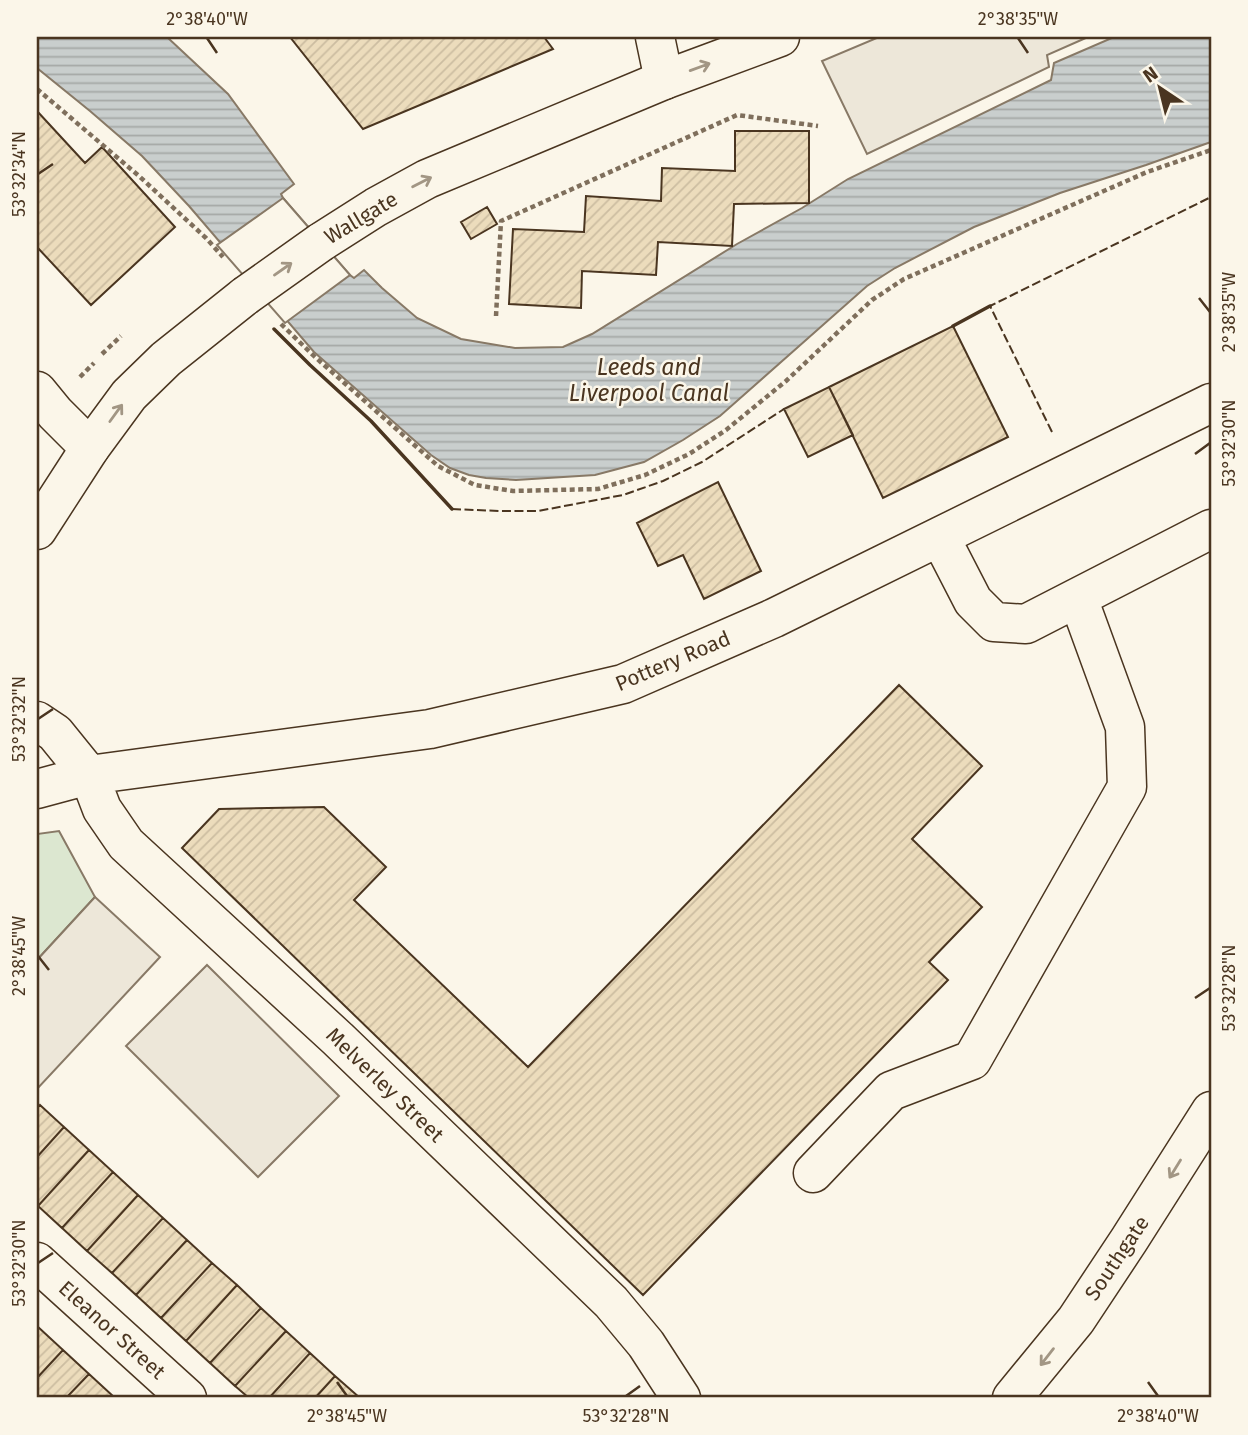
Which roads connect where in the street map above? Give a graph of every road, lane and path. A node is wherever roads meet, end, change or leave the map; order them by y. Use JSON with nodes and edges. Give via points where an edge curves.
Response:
{"nodes":[{"id":1,"x":655,"y":37,"type":"edge"},
{"id":2,"x":780,"y":37,"type":"edge"},
{"id":3,"x":664,"y":80,"type":"junction"},
{"id":4,"x":37,"y":89,"type":"edge"},
{"id":5,"x":818,"y":126,"type":"dead end"},
{"id":6,"x":1211,"y":150,"type":"edge"},
{"id":7,"x":223,"y":257,"type":"dead end"},
{"id":8,"x":260,"y":306,"type":"junction"},
{"id":9,"x":496,"y":316,"type":"dead end"},
{"id":10,"x":37,"y":391,"type":"edge"},
{"id":11,"x":1211,"y":403,"type":"edge"},
{"id":12,"x":90,"y":448,"type":"junction"},
{"id":13,"x":1211,"y":529,"type":"edge"},
{"id":14,"x":37,"y":530,"type":"edge"},
{"id":15,"x":940,"y":537,"type":"junction"},
{"id":16,"x":1078,"y":598,"type":"junction"},
{"id":17,"x":37,"y":721,"type":"edge"},
{"id":18,"x":89,"y":775,"type":"junction"},
{"id":19,"x":37,"y":789,"type":"edge"},
{"id":20,"x":1211,"y":1111,"type":"edge"},
{"id":21,"x":813,"y":1173,"type":"dead end"},
{"id":22,"x":37,"y":1262,"type":"edge"},
{"id":23,"x":187,"y":1398,"type":"edge"},
{"id":24,"x":681,"y":1398,"type":"edge"},
{"id":25,"x":1013,"y":1398,"type":"edge"}],
"edges":[{"from":1,"to":3,"type":"main road"},
{"from":3,"to":2,"type":"main road","name":"Wallgate","one_way":true},
{"from":8,"to":3,"type":"main road","name":"Wallgate","one_way":true,"bridge":true,"via":[[321,242],[376,207],[427,180]]},
{"from":4,"to":7,"type":"path","via":[[139,176]]},
{"from":5,"to":9,"type":"path","via":[[737,115],[501,221]]},
{"from":6,"to":8,"type":"path","via":[[1147,172],[904,279],[872,300],[786,381],[726,429],[645,475],[598,489],[513,491],[475,485],[438,466]]},
{"from":12,"to":8,"type":"main road","name":"Wallgate","one_way":true,"via":[[129,395],[166,359]]},
{"from":10,"to":12,"type":"main road"},
{"from":11,"to":15,"type":"main road","name":"Pottery Road"},
{"from":12,"to":14,"type":"main road","name":"Wallgate"},
{"from":13,"to":16,"type":"main road"},
{"from":15,"to":16,"type":"main road","via":[[974,601],[995,622],[1026,624]]},
{"from":15,"to":18,"type":"main road","name":"Pottery Road","via":[[774,618],[623,684],[430,729]]},
{"from":16,"to":21,"type":"main road","via":[[1125,727],[1127,787],[972,1060],[891,1091]]},
{"from":17,"to":18,"type":"main road","via":[[55,733]]},
{"from":18,"to":19,"type":"main road","name":"Pottery Road"},
{"from":18,"to":24,"type":"main road","name":"Melverley Street","via":[[102,809],[126,844],[611,1301]]},
{"from":20,"to":25,"type":"main road","name":"Southgate","one_way":true,"via":[[1076,1320]]},
{"from":22,"to":23,"type":"main road","name":"Eleanor Street"}]}
